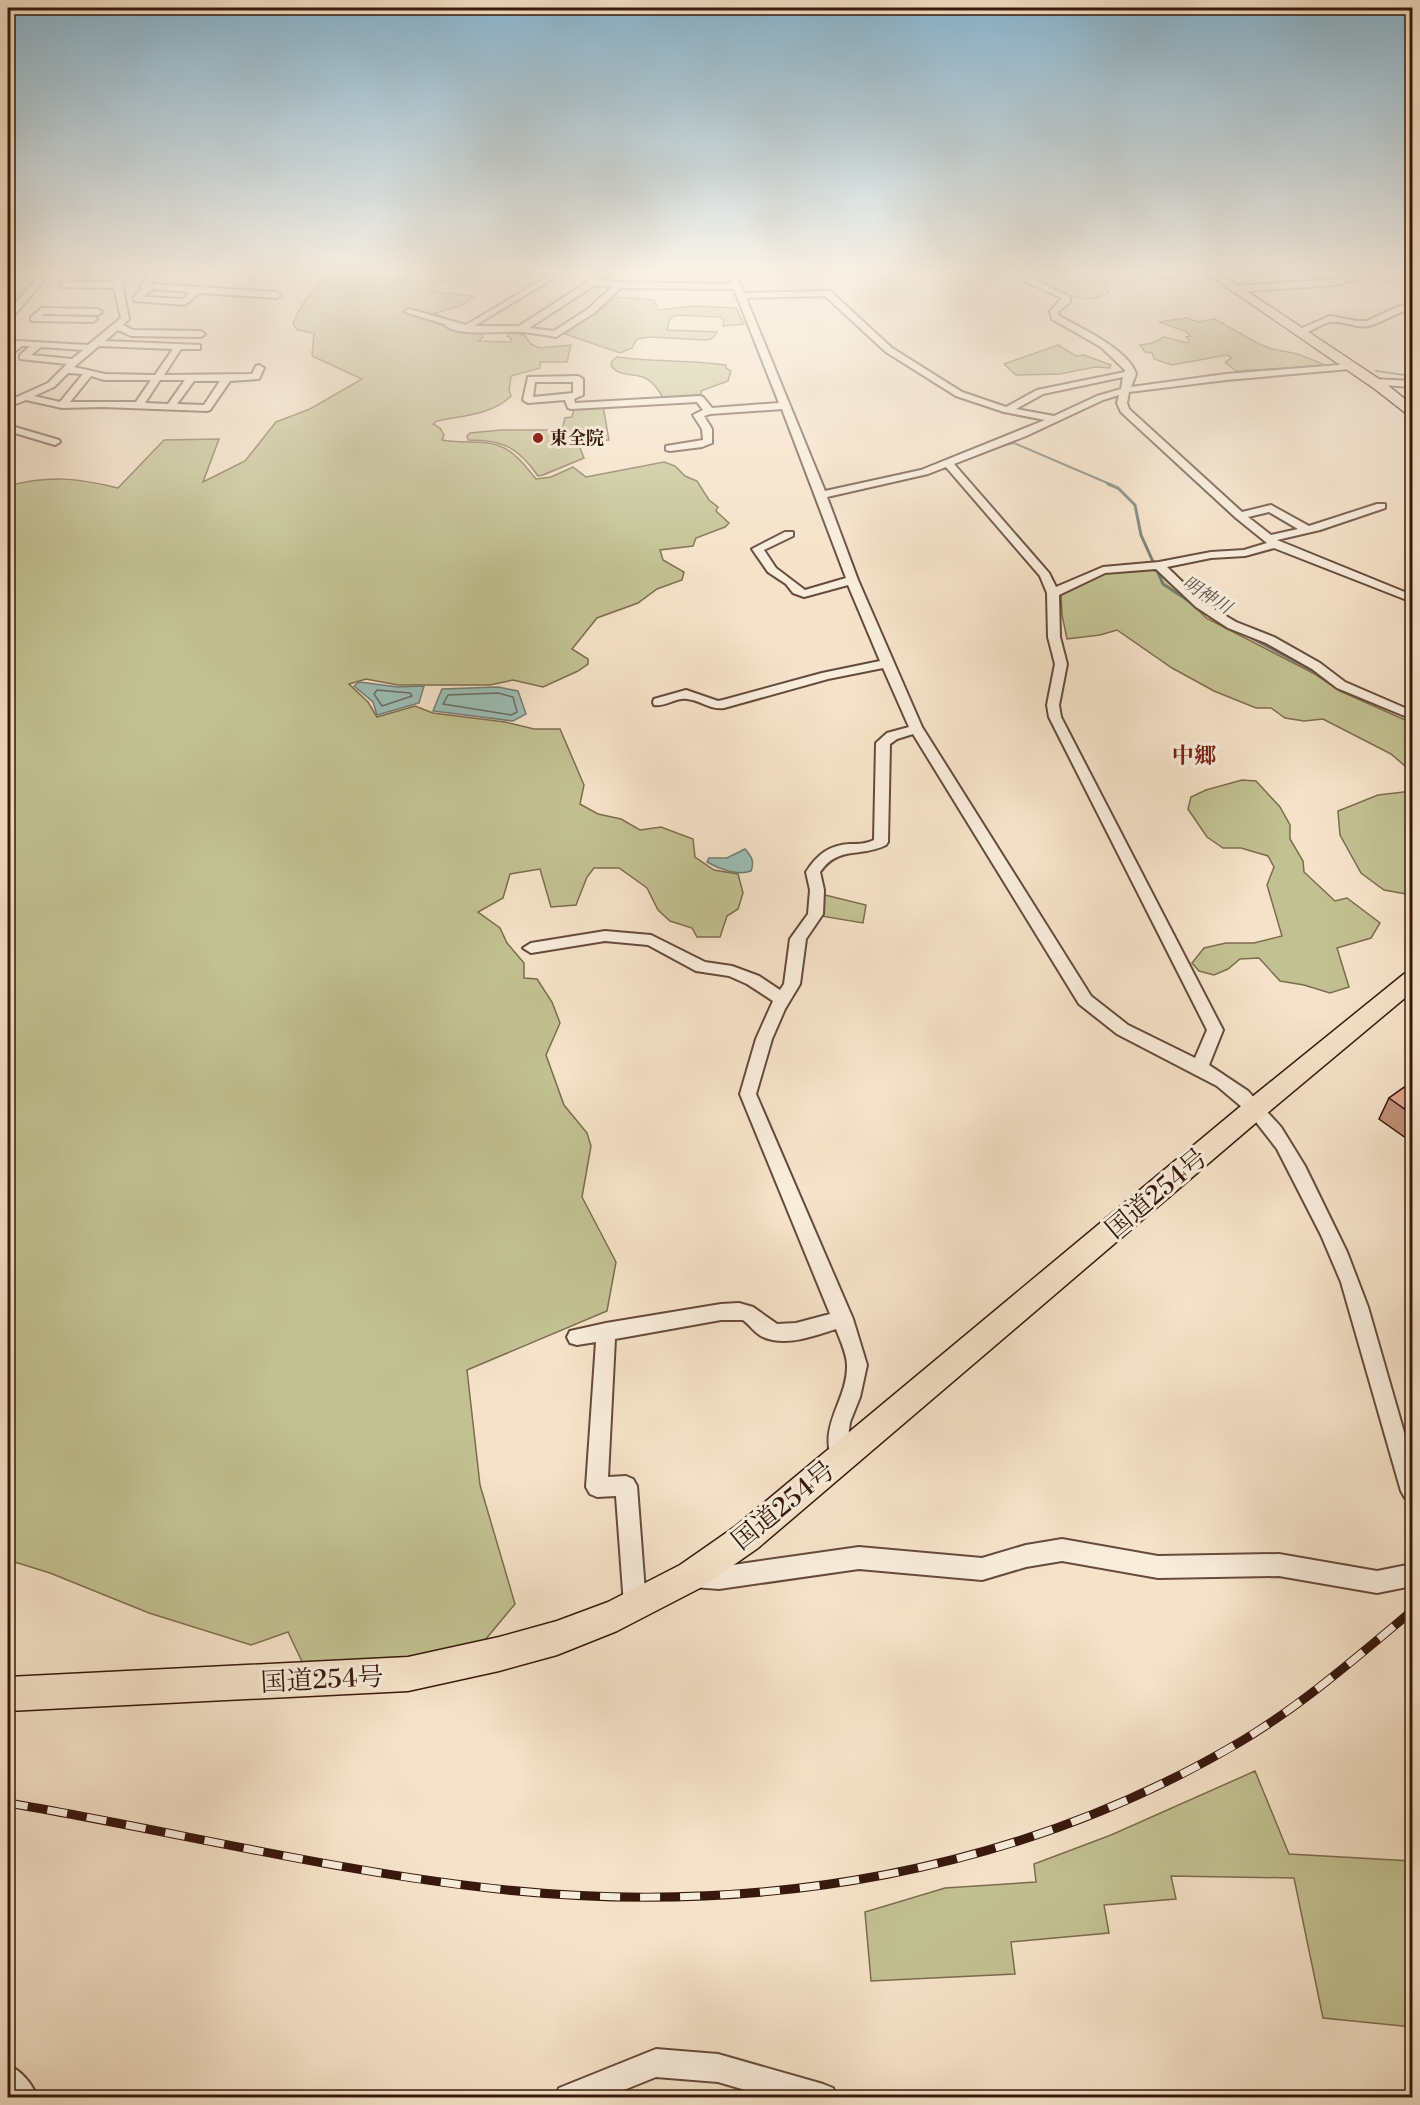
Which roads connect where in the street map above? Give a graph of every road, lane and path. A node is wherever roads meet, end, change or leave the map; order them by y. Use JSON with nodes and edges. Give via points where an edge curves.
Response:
{"nodes":[{"id":1,"x":66,"y":370,"type":"edge"},
{"id":2,"x":81,"y":370,"type":"edge"},
{"id":3,"x":164,"y":370,"type":"edge"},
{"id":4,"x":258,"y":370,"type":"edge"},
{"id":5,"x":771,"y":370,"type":"edge"},
{"id":6,"x":921,"y":370,"type":"edge"},
{"id":7,"x":1130,"y":370,"type":"edge"},
{"id":8,"x":1302,"y":370,"type":"edge"},
{"id":9,"x":1355,"y":370,"type":"edge"},
{"id":10,"x":89,"y":373,"type":"junction"},
{"id":11,"x":1131,"y":374,"type":"junction"},
{"id":12,"x":124,"y":376,"type":"junction"},
{"id":13,"x":160,"y":376,"type":"junction"},
{"id":14,"x":192,"y":377,"type":"junction"},
{"id":15,"x":227,"y":378,"type":"junction"},
{"id":16,"x":1373,"y":382,"type":"junction"},
{"id":17,"x":1413,"y":384,"type":"edge"},
{"id":18,"x":117,"y":386,"type":"dead end"},
{"id":19,"x":1126,"y":390,"type":"junction"},
{"id":20,"x":110,"y":395,"type":"dead end"},
{"id":21,"x":26,"y":397,"type":"junction"},
{"id":22,"x":569,"y":397,"type":"junction"},
{"id":23,"x":8,"y":404,"type":"edge"},
{"id":24,"x":103,"y":404,"type":"junction"},
{"id":25,"x":62,"y":405,"type":"junction"},
{"id":26,"x":139,"y":405,"type":"junction"},
{"id":27,"x":171,"y":406,"type":"junction"},
{"id":28,"x":785,"y":406,"type":"junction"},
{"id":29,"x":1007,"y":410,"type":"junction"},
{"id":30,"x":710,"y":411,"type":"junction"},
{"id":31,"x":1413,"y":411,"type":"edge"},
{"id":32,"x":1056,"y":419,"type":"junction"},
{"id":33,"x":8,"y":429,"type":"edge"},
{"id":34,"x":55,"y":442,"type":"dead end"},
{"id":35,"x":670,"y":448,"type":"dead end"},
{"id":36,"x":948,"y":463,"type":"junction"},
{"id":37,"x":821,"y":495,"type":"junction"},
{"id":38,"x":1381,"y":506,"type":"dead end"},
{"id":39,"x":1239,"y":516,"type":"junction"},
{"id":40,"x":1307,"y":530,"type":"junction"},
{"id":41,"x":789,"y":534,"type":"dead end"},
{"id":42,"x":1271,"y":541,"type":"junction"},
{"id":43,"x":1154,"y":565,"type":"junction"},
{"id":44,"x":852,"y":580,"type":"junction"},
{"id":45,"x":1053,"y":593,"type":"junction"},
{"id":46,"x":1413,"y":599,"type":"edge"},
{"id":47,"x":887,"y":663,"type":"junction"},
{"id":48,"x":659,"y":702,"type":"dead end"},
{"id":49,"x":1413,"y":715,"type":"edge"},
{"id":50,"x":916,"y":729,"type":"junction"},
{"id":51,"x":531,"y":948,"type":"dead end"},
{"id":52,"x":1413,"y":980,"type":"edge"},
{"id":53,"x":783,"y":1000,"type":"junction"},
{"id":54,"x":1200,"y":1066,"type":"junction"},
{"id":55,"x":1256,"y":1108,"type":"junction"},
{"id":56,"x":843,"y":1319,"type":"junction"},
{"id":57,"x":606,"y":1331,"type":"junction"},
{"id":58,"x":577,"y":1336,"type":"dead end"},
{"id":59,"x":841,"y":1458,"type":"junction"},
{"id":60,"x":1413,"y":1491,"type":"edge"},
{"id":61,"x":1413,"y":1575,"type":"edge"},
{"id":62,"x":691,"y":1576,"type":"junction"},
{"id":63,"x":635,"y":1605,"type":"junction"},
{"id":64,"x":8,"y":1694,"type":"edge"},
{"id":65,"x":8,"y":2079,"type":"edge"},
{"id":66,"x":24,"y":2097,"type":"edge"},
{"id":67,"x":569,"y":2097,"type":"edge"},
{"id":68,"x":822,"y":2097,"type":"edge"}],
"edges":[{"from":1,"to":21,"type":"street","via":[[51,385]]},
{"from":2,"to":10,"type":"street"},
{"from":3,"to":13,"type":"street"},
{"from":4,"to":15,"type":"street","via":[[256,377]]},
{"from":5,"to":28,"type":"street"},
{"from":6,"to":29,"type":"street","via":[[959,394]]},
{"from":7,"to":11,"type":"street"},
{"from":8,"to":19,"type":"street"},
{"from":9,"to":16,"type":"highway"},
{"from":10,"to":12,"type":"street"},
{"from":10,"to":25,"type":"street"},
{"from":11,"to":19,"type":"street"},
{"from":11,"to":29,"type":"street","via":[[1040,392]]},
{"from":12,"to":13,"type":"street"},
{"from":12,"to":18,"type":"street"},
{"from":13,"to":14,"type":"street"},
{"from":13,"to":26,"type":"street"},
{"from":14,"to":15,"type":"street"},
{"from":14,"to":27,"type":"street"},
{"from":15,"to":27,"type":"street","via":[[207,408]]},
{"from":16,"to":17,"type":"street"},
{"from":16,"to":31,"type":"highway"},
{"from":19,"to":32,"type":"street"},
{"from":19,"to":39,"type":"street","via":[[1124,410]]},
{"from":20,"to":24,"type":"street"},
{"from":21,"to":23,"type":"street"},
{"from":21,"to":25,"type":"street"},
{"from":22,"to":22,"type":"street","via":[[528,400],[531,379],[578,379],[578,395]]},
{"from":22,"to":30,"type":"street","via":[[571,406],[700,399]]},
{"from":24,"to":25,"type":"street"},
{"from":24,"to":26,"type":"street"},
{"from":26,"to":27,"type":"street"},
{"from":28,"to":30,"type":"street"},
{"from":28,"to":37,"type":"street"},
{"from":29,"to":32,"type":"street"},
{"from":30,"to":35,"type":"street","via":[[698,415],[707,429],[708,441]]},
{"from":32,"to":36,"type":"street"},
{"from":33,"to":34,"type":"street"},
{"from":36,"to":37,"type":"street"},
{"from":36,"to":45,"type":"street","via":[[1045,575]]},
{"from":37,"to":44,"type":"street"},
{"from":38,"to":40,"type":"street"},
{"from":39,"to":40,"type":"street","via":[[1271,508]]},
{"from":39,"to":42,"type":"street"},
{"from":40,"to":42,"type":"street"},
{"from":41,"to":44,"type":"street","via":[[758,549],[772,570],[797,591],[804,594]]},
{"from":42,"to":43,"type":"street","via":[[1245,553]]},
{"from":42,"to":46,"type":"street"},
{"from":43,"to":45,"type":"street","via":[[1103,570]]},
{"from":43,"to":49,"type":"street","via":[[1200,605],[1232,625],[1270,640],[1341,685]]},
{"from":44,"to":47,"type":"street"},
{"from":45,"to":54,"type":"street","via":[[1054,637],[1061,664],[1053,705],[1055,717],[1215,1029]]},
{"from":47,"to":48,"type":"street","via":[[724,704],[686,694]]},
{"from":47,"to":50,"type":"street"},
{"from":50,"to":53,"type":"street","via":[[892,736],[884,743],[882,842],[839,850],[826,856],[813,872],[815,914],[798,939],[792,984]]},
{"from":50,"to":54,"type":"street","via":[[1085,1000],[1101,1017],[1128,1035]]},
{"from":51,"to":53,"type":"street","via":[[605,936],[651,940],[702,967],[732,971],[753,980]]},
{"from":52,"to":55,"type":"highway","name":"国道254号"},
{"from":53,"to":56,"type":"street","via":[[764,1040],[748,1094]]},
{"from":54,"to":55,"type":"street"},
{"from":55,"to":59,"type":"highway","name":"国道254号"},
{"from":55,"to":60,"type":"street","via":[[1285,1144],[1346,1270]]},
{"from":56,"to":57,"type":"street","via":[[788,1333],[772,1332],[741,1311],[721,1312]]},
{"from":56,"to":59,"type":"street","via":[[857,1365],[840,1422]]},
{"from":57,"to":58,"type":"street"},
{"from":57,"to":63,"type":"street","via":[[597,1487],[626,1486]]},
{"from":59,"to":62,"type":"highway","name":"国道254号","via":[[747,1537]]},
{"from":61,"to":62,"type":"street","via":[[1377,1582],[1279,1565],[1158,1567],[1062,1550],[982,1569],[859,1558],[719,1578]]},
{"from":62,"to":63,"type":"highway","name":"国道254号"},
{"from":63,"to":64,"type":"highway","name":"国道254号","via":[[557,1638],[408,1674]]},
{"from":65,"to":66,"type":"street"},
{"from":67,"to":68,"type":"street","via":[[656,2063],[718,2068]]}]}
